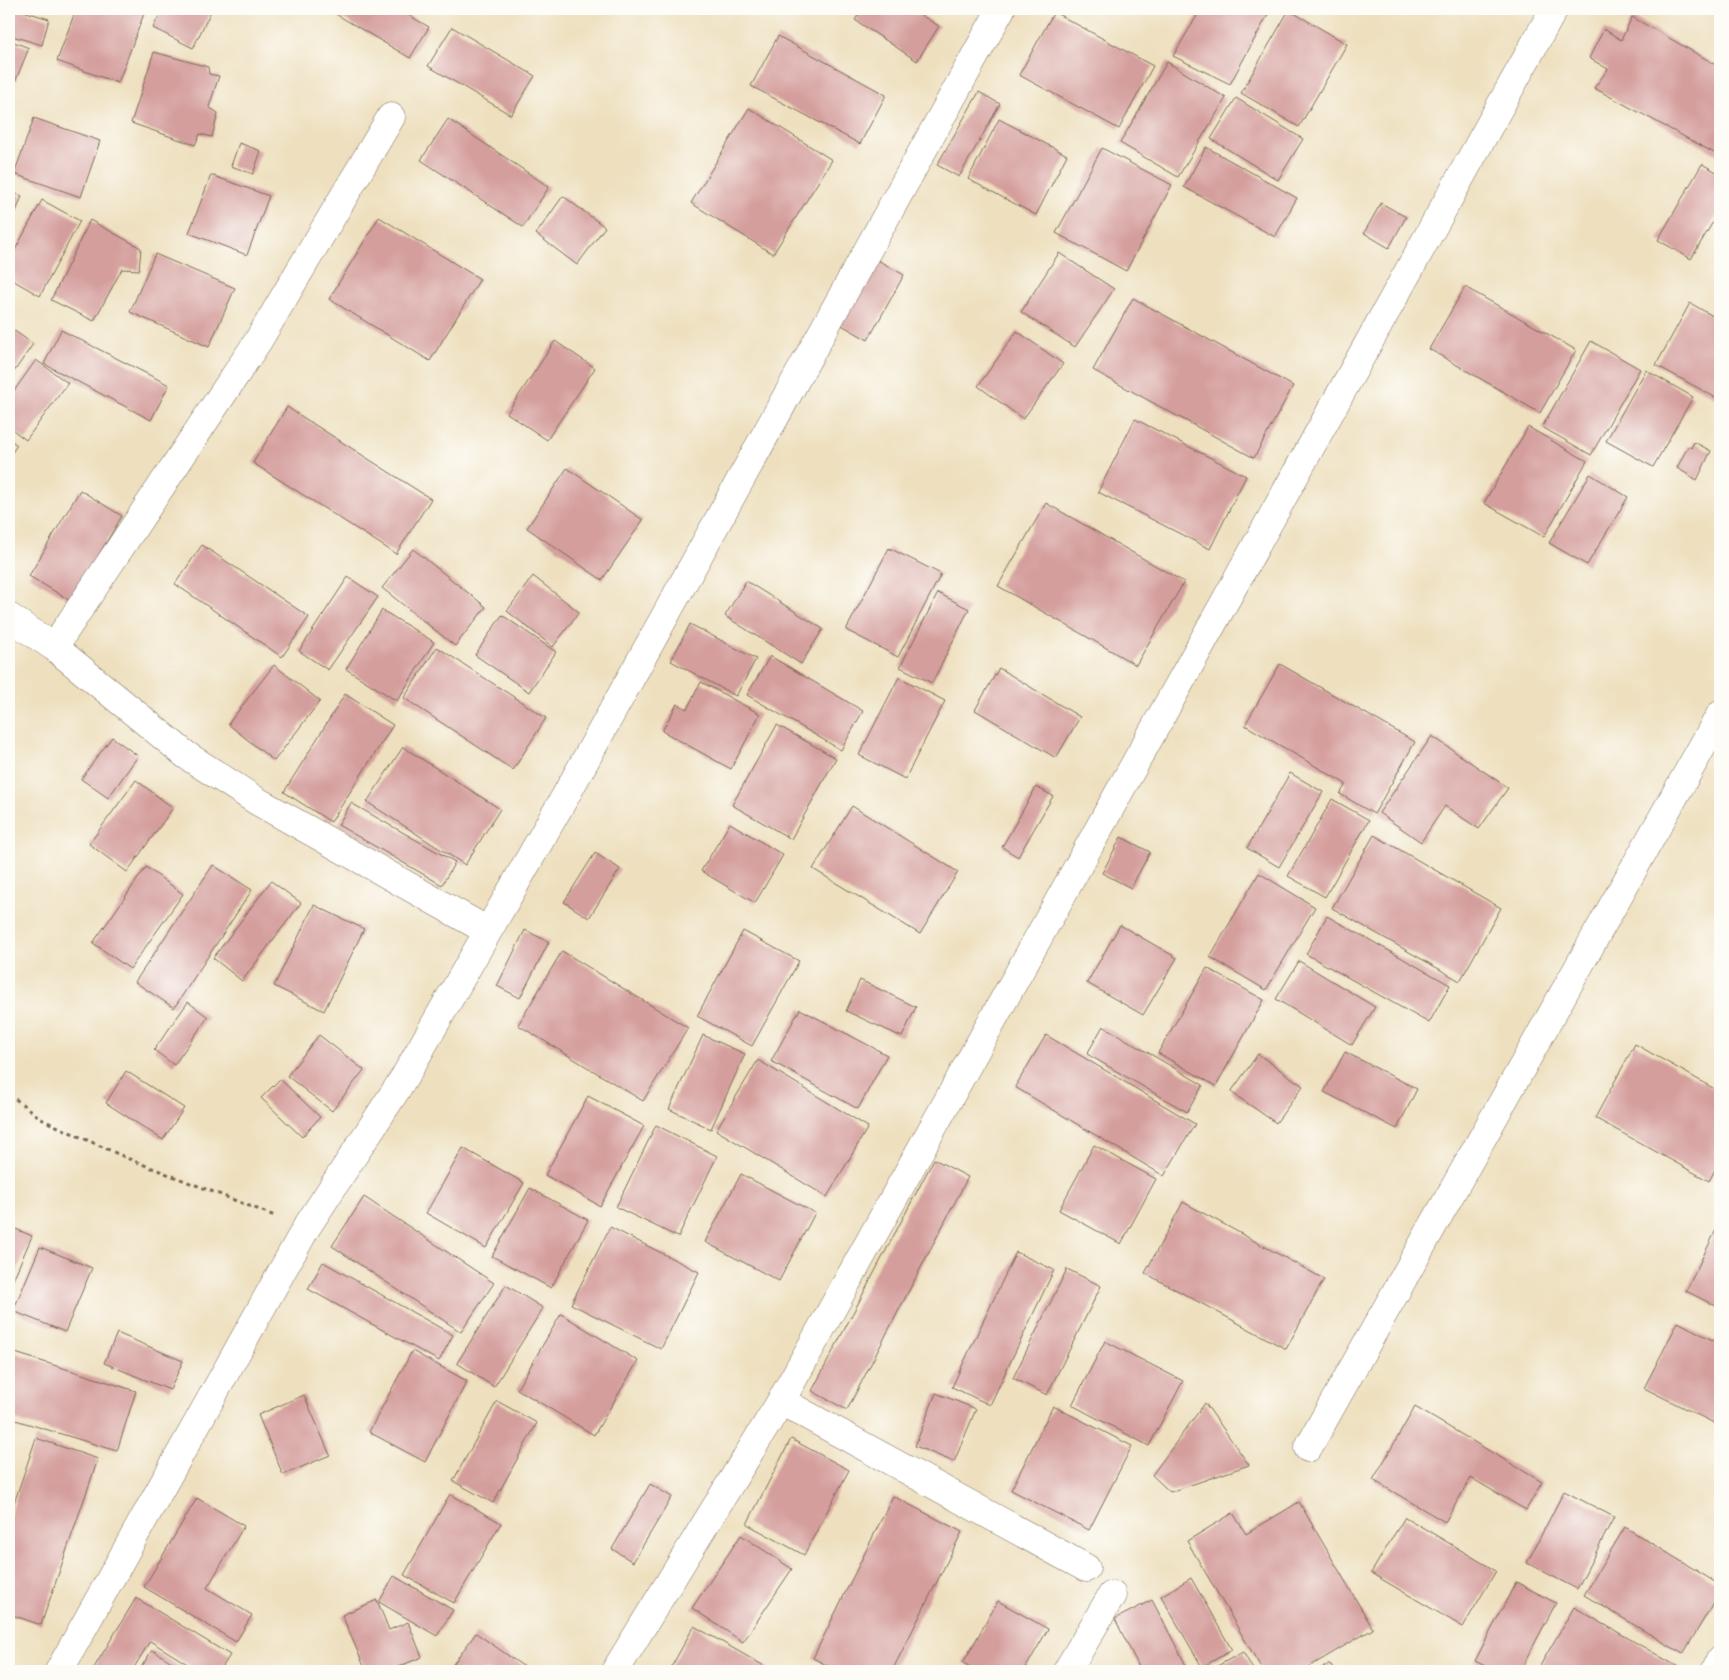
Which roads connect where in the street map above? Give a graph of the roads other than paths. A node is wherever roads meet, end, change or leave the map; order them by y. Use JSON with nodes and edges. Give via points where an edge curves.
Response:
{"nodes":[{"id":1,"x":1001,"y":9,"type":"edge"},
{"id":2,"x":1554,"y":9,"type":"edge"},
{"id":3,"x":390,"y":116,"type":"dead end"},
{"id":4,"x":9,"y":617,"type":"edge"},
{"id":5,"x":54,"y":647,"type":"junction"},
{"id":6,"x":1720,"y":715,"type":"edge"},
{"id":7,"x":488,"y":931,"type":"junction"},
{"id":8,"x":781,"y":1401,"type":"junction"},
{"id":9,"x":1308,"y":1448,"type":"dead end"},
{"id":10,"x":1086,"y":1568,"type":"dead end"},
{"id":11,"x":1112,"y":1595,"type":"dead end"},
{"id":12,"x":1720,"y":1660,"type":"edge"},
{"id":13,"x":59,"y":1671,"type":"edge"},
{"id":14,"x":615,"y":1671,"type":"edge"},
{"id":15,"x":1067,"y":1671,"type":"edge"},
{"id":16,"x":1714,"y":1671,"type":"edge"}],
"edges":[{"from":1,"to":7,"type":"street"},
{"from":2,"to":8,"type":"street"},
{"from":3,"to":5,"type":"street","via":[[258,341]]},
{"from":4,"to":5,"type":"street"},
{"from":5,"to":7,"type":"street","via":[[186,755],[257,801]]},
{"from":6,"to":9,"type":"street"},
{"from":7,"to":13,"type":"street","via":[[404,1078],[306,1228]]},
{"from":8,"to":10,"type":"street"},
{"from":8,"to":14,"type":"street"},
{"from":11,"to":15,"type":"street"},
{"from":12,"to":16,"type":"street"}]}
